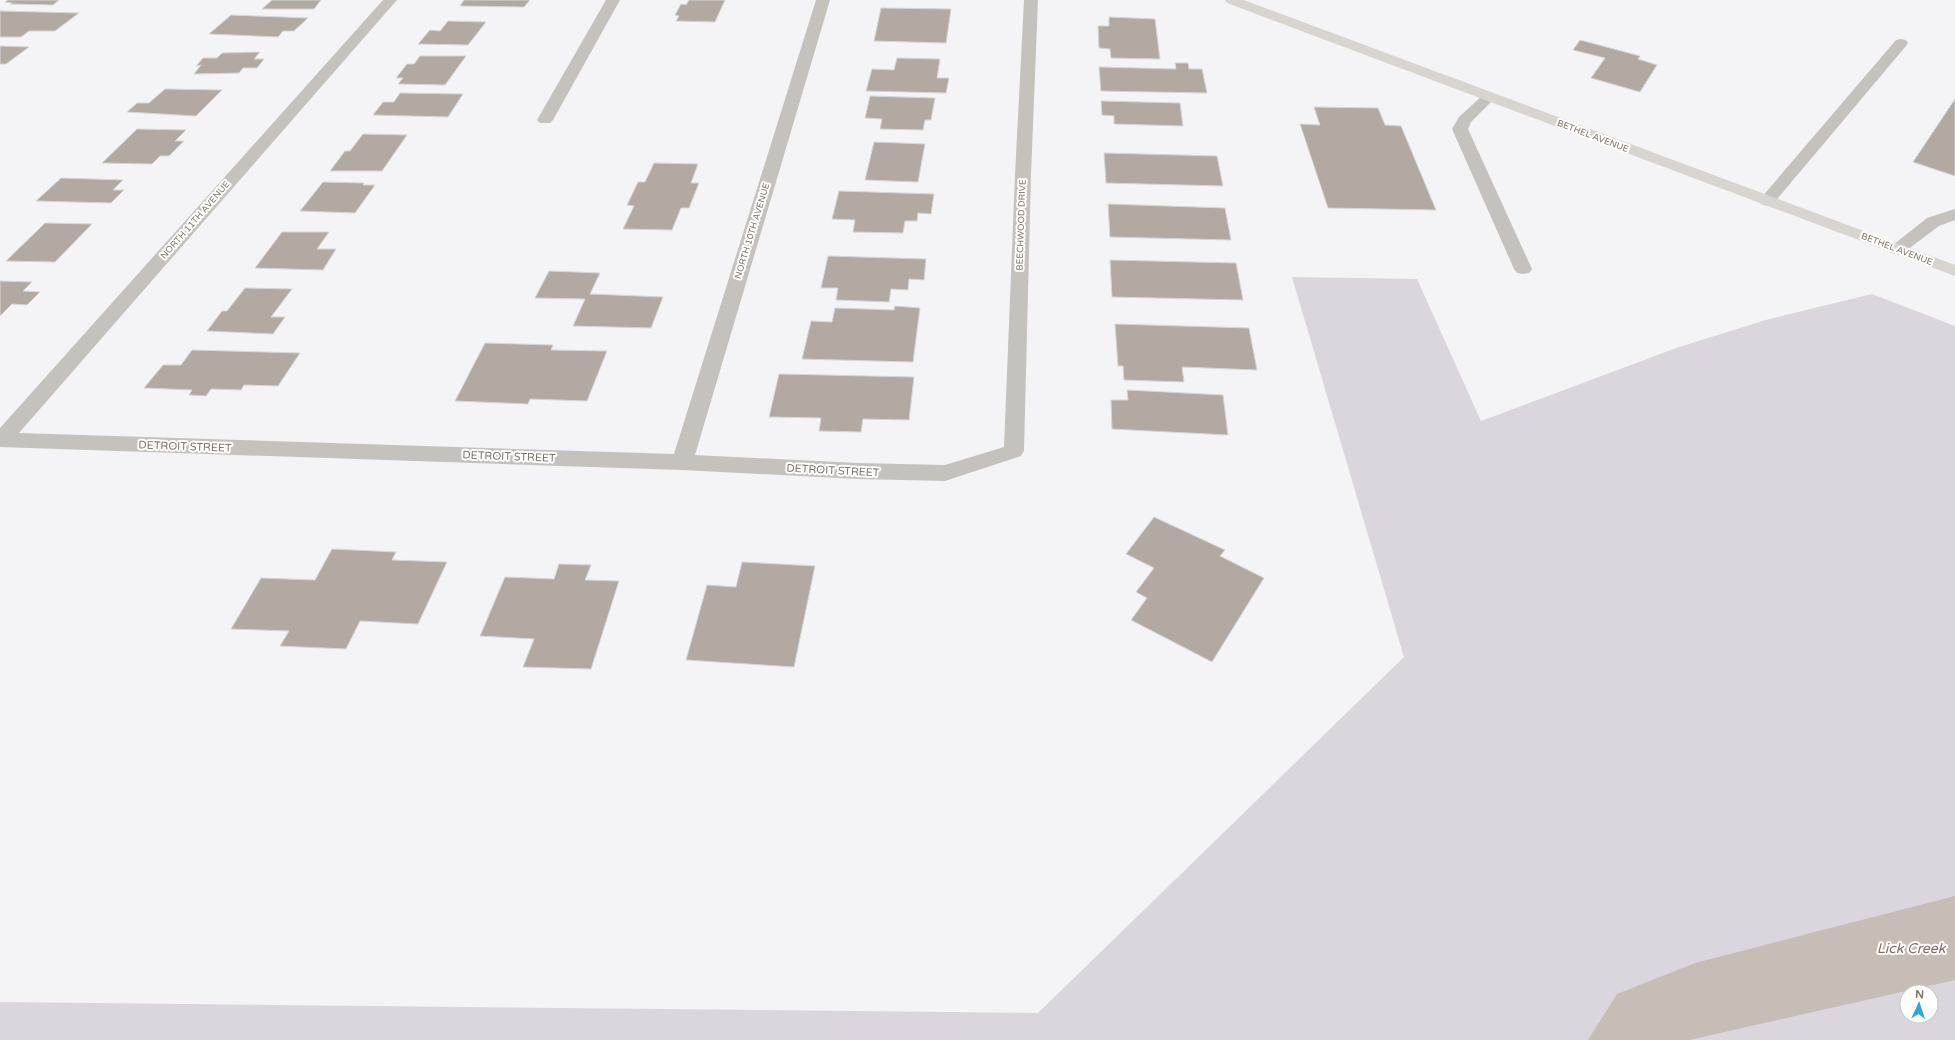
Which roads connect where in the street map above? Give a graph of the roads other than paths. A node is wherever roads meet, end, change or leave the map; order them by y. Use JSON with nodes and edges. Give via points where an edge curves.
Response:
{"nodes":[{"id":1,"x":390,"y":0,"type":"edge"},
{"id":2,"x":613,"y":0,"type":"edge"},
{"id":3,"x":823,"y":0,"type":"edge"},
{"id":4,"x":1031,"y":0,"type":"edge"},
{"id":5,"x":1232,"y":0,"type":"edge"},
{"id":6,"x":1901,"y":43,"type":"dead end"},
{"id":7,"x":1489,"y":97,"type":"junction"},
{"id":8,"x":545,"y":120,"type":"dead end"},
{"id":9,"x":1767,"y":201,"type":"junction"},
{"id":10,"x":1955,"y":214,"type":"edge"},
{"id":11,"x":1897,"y":250,"type":"junction"},
{"id":12,"x":1524,"y":269,"type":"dead end"},
{"id":13,"x":1955,"y":271,"type":"edge"},
{"id":14,"x":0,"y":440,"type":"edge"},
{"id":15,"x":1014,"y":451,"type":"joint"},
{"id":16,"x":682,"y":462,"type":"junction"}],
"edges":[{"from":1,"to":14,"type":"street","name":"NORTH 11TH AVENUE"},
{"from":2,"to":8,"type":"street"},
{"from":3,"to":16,"type":"street","name":"NORTH 10TH AVENUE"},
{"from":4,"to":15,"type":"street","name":"BEECHWOOD DRIVE"},
{"from":5,"to":7,"type":"street","name":"BETHEL AVENUE"},
{"from":6,"to":9,"type":"street"},
{"from":7,"to":9,"type":"street","name":"BETHEL AVENUE"},
{"from":7,"to":12,"type":"street","via":[[1464,120],[1460,128]]},
{"from":9,"to":11,"type":"street","name":"BETHEL AVENUE"},
{"from":10,"to":11,"type":"street","via":[[1933,222]]},
{"from":11,"to":13,"type":"street","name":"BETHEL AVENUE"},
{"from":14,"to":16,"type":"street","name":"DETROIT STREET"},
{"from":15,"to":16,"type":"street","name":"DETROIT STREET","via":[[945,473]]}]}
